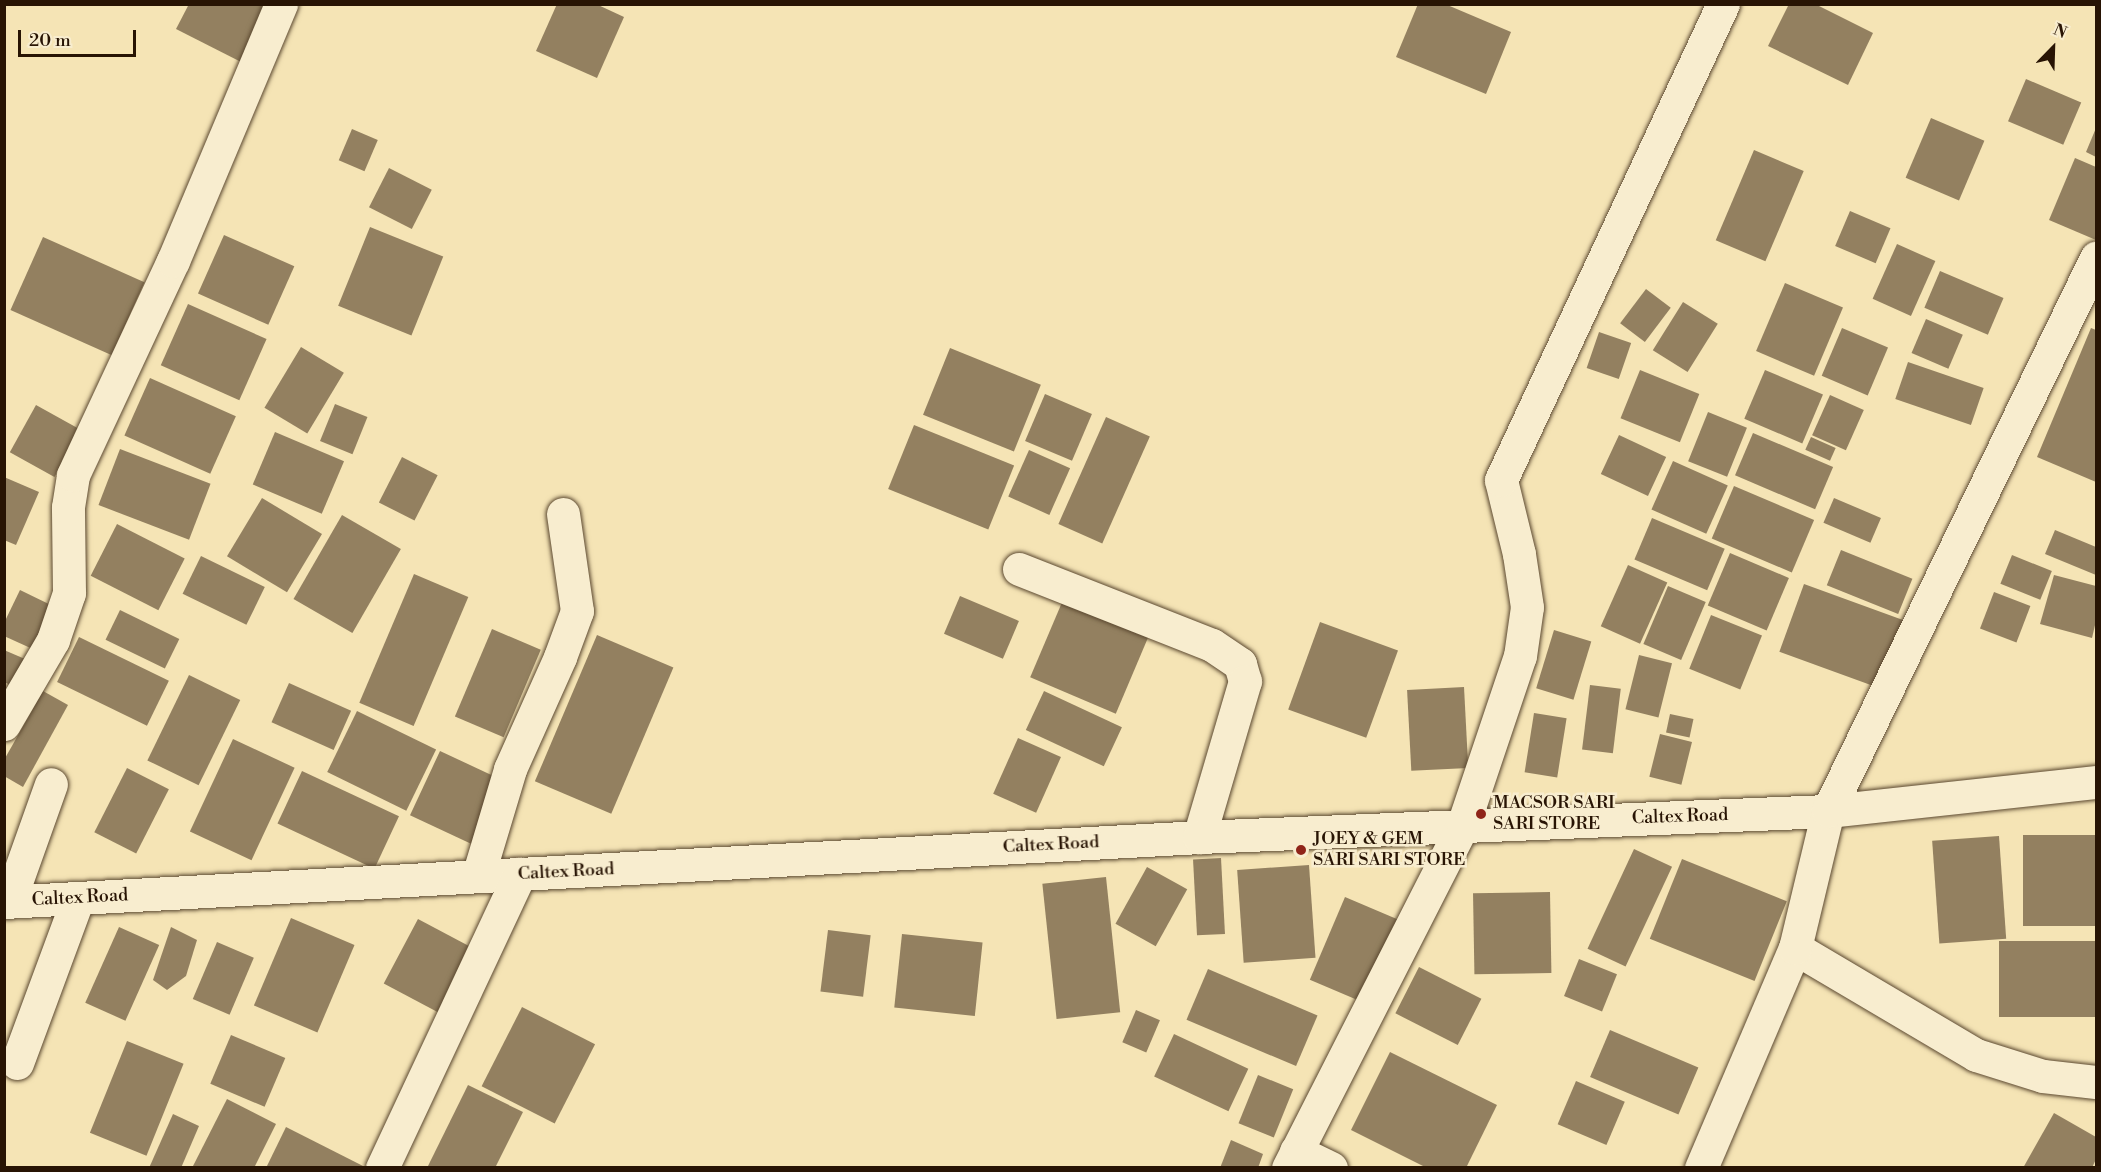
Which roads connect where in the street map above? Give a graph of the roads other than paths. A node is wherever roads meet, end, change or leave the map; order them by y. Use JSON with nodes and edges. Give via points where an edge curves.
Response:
{"nodes":[{"id":1,"x":281,"y":4,"type":"edge"},
{"id":2,"x":1723,"y":4,"type":"edge"},
{"id":3,"x":2097,"y":258,"type":"edge"},
{"id":4,"x":563,"y":514,"type":"dead end"},
{"id":5,"x":1020,"y":569,"type":"dead end"},
{"id":6,"x":4,"y":724,"type":"edge"},
{"id":7,"x":2097,"y":782,"type":"edge"},
{"id":8,"x":51,"y":784,"type":"dead end"},
{"id":9,"x":1828,"y":811,"type":"junction"},
{"id":10,"x":1463,"y":825,"type":"junction"},
{"id":11,"x":1199,"y":837,"type":"junction"},
{"id":12,"x":520,"y":874,"type":"junction"},
{"id":13,"x":478,"y":876,"type":"junction"},
{"id":14,"x":78,"y":898,"type":"junction"},
{"id":15,"x":7,"y":902,"type":"edge"},
{"id":16,"x":1796,"y":948,"type":"junction"},
{"id":17,"x":17,"y":1063,"type":"dead end"},
{"id":18,"x":2097,"y":1082,"type":"edge"},
{"id":19,"x":1292,"y":1159,"type":"edge"},
{"id":20,"x":382,"y":1167,"type":"edge"},
{"id":21,"x":1330,"y":1167,"type":"edge"},
{"id":22,"x":1701,"y":1167,"type":"edge"}],
"edges":[{"from":1,"to":6,"type":"street","via":[[173,261],[73,475],[68,507],[69,593],[52,640]]},
{"from":2,"to":10,"type":"street","via":[[1501,480],[1527,607],[1520,656]]},
{"from":3,"to":9,"type":"street"},
{"from":4,"to":13,"type":"street","via":[[577,611],[561,657],[510,770]]},
{"from":5,"to":11,"type":"street","via":[[1212,645],[1240,664],[1245,681]]},
{"from":7,"to":9,"type":"street","name":"Caltex Road"},
{"from":8,"to":15,"type":"street"},
{"from":9,"to":10,"type":"street","name":"Caltex Road"},
{"from":9,"to":16,"type":"street"},
{"from":10,"to":11,"type":"street","name":"Caltex Road"},
{"from":10,"to":19,"type":"street"},
{"from":11,"to":12,"type":"street","name":"Caltex Road"},
{"from":12,"to":13,"type":"street","name":"Caltex Road"},
{"from":12,"to":20,"type":"street"},
{"from":13,"to":14,"type":"street","name":"Caltex Road"},
{"from":14,"to":15,"type":"street","name":"Caltex Road"},
{"from":14,"to":17,"type":"street"},
{"from":16,"to":18,"type":"street","via":[[1976,1055],[2043,1076]]},
{"from":16,"to":22,"type":"street"},
{"from":19,"to":21,"type":"street"}]}
